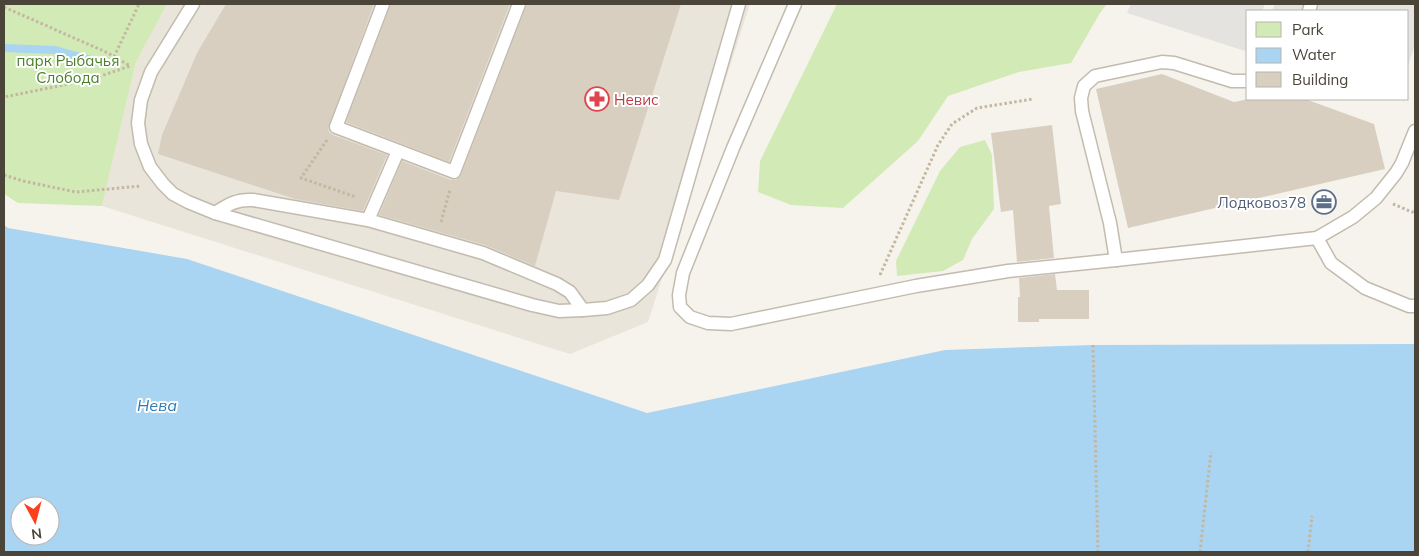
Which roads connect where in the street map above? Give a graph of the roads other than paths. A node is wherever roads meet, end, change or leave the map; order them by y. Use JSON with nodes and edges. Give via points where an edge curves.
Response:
{"nodes":[{"id":1,"x":193,"y":4,"type":"edge"},
{"id":2,"x":383,"y":4,"type":"edge"},
{"id":3,"x":519,"y":4,"type":"edge"},
{"id":4,"x":739,"y":4,"type":"edge"},
{"id":5,"x":795,"y":4,"type":"edge"},
{"id":6,"x":1246,"y":81,"type":"edge"},
{"id":7,"x":1415,"y":131,"type":"edge"},
{"id":8,"x":398,"y":151,"type":"junction"},
{"id":9,"x":215,"y":213,"type":"junction"},
{"id":10,"x":368,"y":220,"type":"junction"},
{"id":11,"x":1316,"y":238,"type":"junction"},
{"id":12,"x":1116,"y":260,"type":"junction"},
{"id":13,"x":1415,"y":306,"type":"edge"},
{"id":14,"x":583,"y":310,"type":"junction"}],
"edges":[{"from":1,"to":9,"type":"lane","via":[[151,72],[141,100],[138,123],[141,144],[150,167],[163,184],[173,194]]},
{"from":2,"to":8,"type":"lane","via":[[336,127]]},
{"from":3,"to":8,"type":"lane","via":[[454,172]]},
{"from":4,"to":14,"type":"lane","via":[[665,260],[648,285],[631,300],[606,308]]},
{"from":5,"to":12,"type":"lane","via":[[683,273],[680,308],[690,317],[708,323],[731,324],[916,286],[1008,271]]},
{"from":6,"to":12,"type":"lane","via":[[1232,81],[1162,62],[1095,76],[1084,86],[1082,110],[1110,222]]},
{"from":7,"to":11,"type":"lane","via":[[1402,164],[1376,198]]},
{"from":8,"to":10,"type":"lane"},
{"from":9,"to":10,"type":"lane","via":[[241,200],[253,200]]},
{"from":9,"to":14,"type":"lane","via":[[532,305],[558,311]]},
{"from":10,"to":14,"type":"lane","via":[[483,253],[557,284],[570,292]]},
{"from":11,"to":12,"type":"lane"},
{"from":11,"to":13,"type":"lane","via":[[1331,263],[1365,288]]}]}
